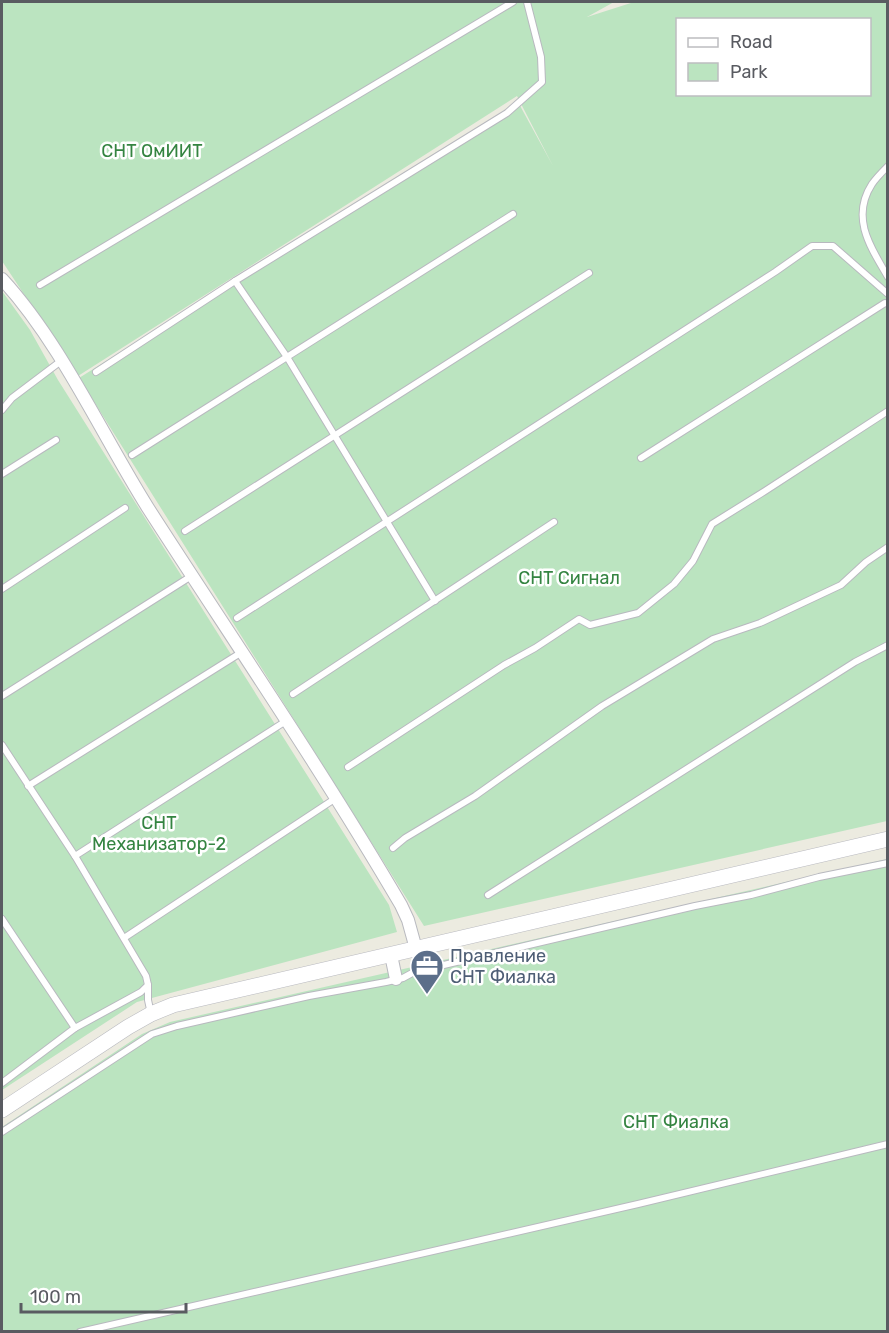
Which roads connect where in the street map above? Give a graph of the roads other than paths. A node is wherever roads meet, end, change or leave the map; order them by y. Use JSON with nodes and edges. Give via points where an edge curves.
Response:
{"nodes":[{"id":1,"x":513,"y":2,"type":"edge"},
{"id":2,"x":527,"y":2,"type":"edge"},
{"id":3,"x":888,"y":166,"type":"edge"},
{"id":4,"x":513,"y":214,"type":"dead end"},
{"id":5,"x":589,"y":273,"type":"dead end"},
{"id":6,"x":888,"y":277,"type":"edge"},
{"id":7,"x":2,"y":279,"type":"edge"},
{"id":8,"x":235,"y":281,"type":"junction"},
{"id":9,"x":40,"y":285,"type":"dead end"},
{"id":10,"x":888,"y":294,"type":"edge"},
{"id":11,"x":888,"y":304,"type":"edge"},
{"id":12,"x":287,"y":357,"type":"junction"},
{"id":13,"x":61,"y":361,"type":"junction"},
{"id":14,"x":96,"y":372,"type":"dead end"},
{"id":15,"x":2,"y":410,"type":"edge"},
{"id":16,"x":888,"y":411,"type":"edge"},
{"id":17,"x":335,"y":435,"type":"junction"},
{"id":18,"x":56,"y":440,"type":"dead end"},
{"id":19,"x":132,"y":455,"type":"dead end"},
{"id":20,"x":641,"y":458,"type":"dead end"},
{"id":21,"x":2,"y":474,"type":"edge"},
{"id":22,"x":125,"y":508,"type":"dead end"},
{"id":23,"x":387,"y":521,"type":"junction"},
{"id":24,"x":554,"y":522,"type":"dead end"},
{"id":25,"x":185,"y":531,"type":"dead end"},
{"id":26,"x":888,"y":547,"type":"edge"},
{"id":27,"x":193,"y":575,"type":"junction"},
{"id":28,"x":2,"y":589,"type":"edge"},
{"id":29,"x":435,"y":601,"type":"junction"},
{"id":30,"x":237,"y":618,"type":"dead end"},
{"id":31,"x":888,"y":645,"type":"edge"},
{"id":32,"x":242,"y":652,"type":"junction"},
{"id":33,"x":293,"y":694,"type":"dead end"},
{"id":34,"x":2,"y":696,"type":"edge"},
{"id":35,"x":286,"y":721,"type":"junction"},
{"id":36,"x":2,"y":745,"type":"edge"},
{"id":37,"x":348,"y":767,"type":"dead end"},
{"id":38,"x":28,"y":786,"type":"junction"},
{"id":39,"x":336,"y":798,"type":"junction"},
{"id":40,"x":888,"y":839,"type":"edge"},
{"id":41,"x":393,"y":848,"type":"dead end"},
{"id":42,"x":75,"y":856,"type":"junction"},
{"id":43,"x":888,"y":863,"type":"edge"},
{"id":44,"x":488,"y":895,"type":"dead end"},
{"id":45,"x":2,"y":920,"type":"edge"},
{"id":46,"x":124,"y":938,"type":"junction"},
{"id":47,"x":416,"y":949,"type":"junction"},
{"id":48,"x":391,"y":955,"type":"junction"},
{"id":49,"x":396,"y":980,"type":"junction"},
{"id":50,"x":148,"y":984,"type":"junction"},
{"id":51,"x":151,"y":1014,"type":"junction"},
{"id":52,"x":75,"y":1028,"type":"junction"},
{"id":53,"x":2,"y":1082,"type":"edge"},
{"id":54,"x":2,"y":1110,"type":"edge"},
{"id":55,"x":2,"y":1132,"type":"edge"},
{"id":56,"x":888,"y":1144,"type":"edge"},
{"id":57,"x":80,"y":1332,"type":"edge"}],
"edges":[{"from":1,"to":9,"type":"lane"},
{"from":2,"to":8,"type":"lane","via":[[541,57],[542,82],[507,113]]},
{"from":3,"to":6,"type":"lane","via":[[871,186],[864,204],[862,228]]},
{"from":4,"to":12,"type":"lane"},
{"from":5,"to":17,"type":"lane"},
{"from":7,"to":13,"type":"street"},
{"from":8,"to":12,"type":"lane"},
{"from":8,"to":14,"type":"lane"},
{"from":10,"to":23,"type":"lane","via":[[833,246],[812,246]]},
{"from":11,"to":20,"type":"lane"},
{"from":12,"to":17,"type":"lane"},
{"from":12,"to":19,"type":"lane"},
{"from":13,"to":15,"type":"lane"},
{"from":13,"to":27,"type":"street"},
{"from":16,"to":37,"type":"lane","via":[[712,524],[687,569],[638,613],[591,625],[579,619]]},
{"from":17,"to":23,"type":"lane"},
{"from":17,"to":25,"type":"lane"},
{"from":18,"to":21,"type":"lane"},
{"from":22,"to":28,"type":"lane"},
{"from":23,"to":29,"type":"lane"},
{"from":23,"to":30,"type":"lane"},
{"from":24,"to":29,"type":"lane"},
{"from":26,"to":41,"type":"lane","via":[[841,585],[760,623],[713,639],[602,706],[475,796]]},
{"from":27,"to":32,"type":"street"},
{"from":27,"to":34,"type":"lane"},
{"from":29,"to":33,"type":"lane"},
{"from":31,"to":44,"type":"lane","via":[[855,662]]},
{"from":32,"to":35,"type":"street"},
{"from":32,"to":38,"type":"lane"},
{"from":35,"to":39,"type":"street"},
{"from":35,"to":42,"type":"lane"},
{"from":36,"to":38,"type":"lane"},
{"from":38,"to":42,"type":"lane"},
{"from":39,"to":46,"type":"lane"},
{"from":39,"to":47,"type":"street","via":[[401,906]]},
{"from":40,"to":47,"type":"street"},
{"from":42,"to":46,"type":"lane"},
{"from":43,"to":49,"type":"lane","via":[[573,933],[414,972]]},
{"from":45,"to":52,"type":"lane"},
{"from":46,"to":50,"type":"lane"},
{"from":47,"to":48,"type":"street"},
{"from":48,"to":49,"type":"street"},
{"from":48,"to":51,"type":"street","via":[[217,994]]},
{"from":49,"to":55,"type":"lane","via":[[309,996],[152,1034]]},
{"from":50,"to":51,"type":"lane"},
{"from":50,"to":52,"type":"lane","via":[[141,992]]},
{"from":51,"to":54,"type":"street"},
{"from":52,"to":53,"type":"lane"},
{"from":56,"to":57,"type":"lane"}]}
